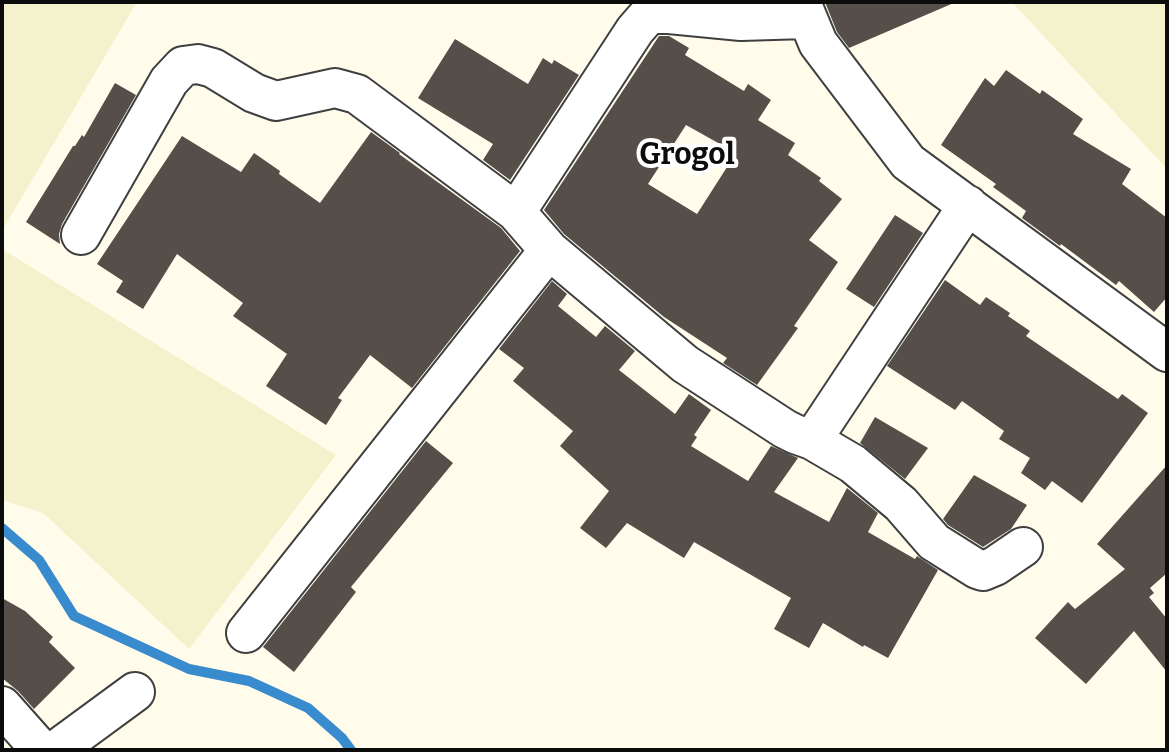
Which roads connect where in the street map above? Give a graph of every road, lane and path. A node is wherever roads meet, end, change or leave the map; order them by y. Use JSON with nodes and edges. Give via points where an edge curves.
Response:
{"nodes":[{"id":1,"x":804,"y":10,"type":"edge"},
{"id":2,"x":968,"y":205,"type":"junction"},
{"id":3,"x":516,"y":212,"type":"junction"},
{"id":4,"x":81,"y":235,"type":"dead end"},
{"id":5,"x":549,"y":250,"type":"junction"},
{"id":6,"x":1167,"y":352,"type":"edge"},
{"id":7,"x":812,"y":440,"type":"junction"},
{"id":8,"x":1023,"y":547,"type":"dead end"},
{"id":9,"x":246,"y":633,"type":"dead end"},
{"id":10,"x":135,"y":692,"type":"dead end"},
{"id":11,"x":2,"y":706,"type":"edge"},
{"id":12,"x":41,"y":750,"type":"edge"},
{"id":13,"x":56,"y":750,"type":"edge"}],
"edges":[{"from":1,"to":2,"type":"street","via":[[818,43],[898,152]]},
{"from":1,"to":3,"type":"street","via":[[741,21],[649,14]]},
{"from":2,"to":6,"type":"street"},
{"from":2,"to":7,"type":"street"},
{"from":3,"to":4,"type":"street","via":[[357,94],[335,88],[276,101],[198,64],[183,66],[169,81]]},
{"from":3,"to":5,"type":"street"},
{"from":5,"to":7,"type":"street","via":[[685,364],[785,429]]},
{"from":5,"to":9,"type":"street"},
{"from":7,"to":8,"type":"street","via":[[853,464],[901,504],[934,542],[977,569],[995,566]]},
{"from":10,"to":13,"type":"street"},
{"from":11,"to":12,"type":"street"}]}
